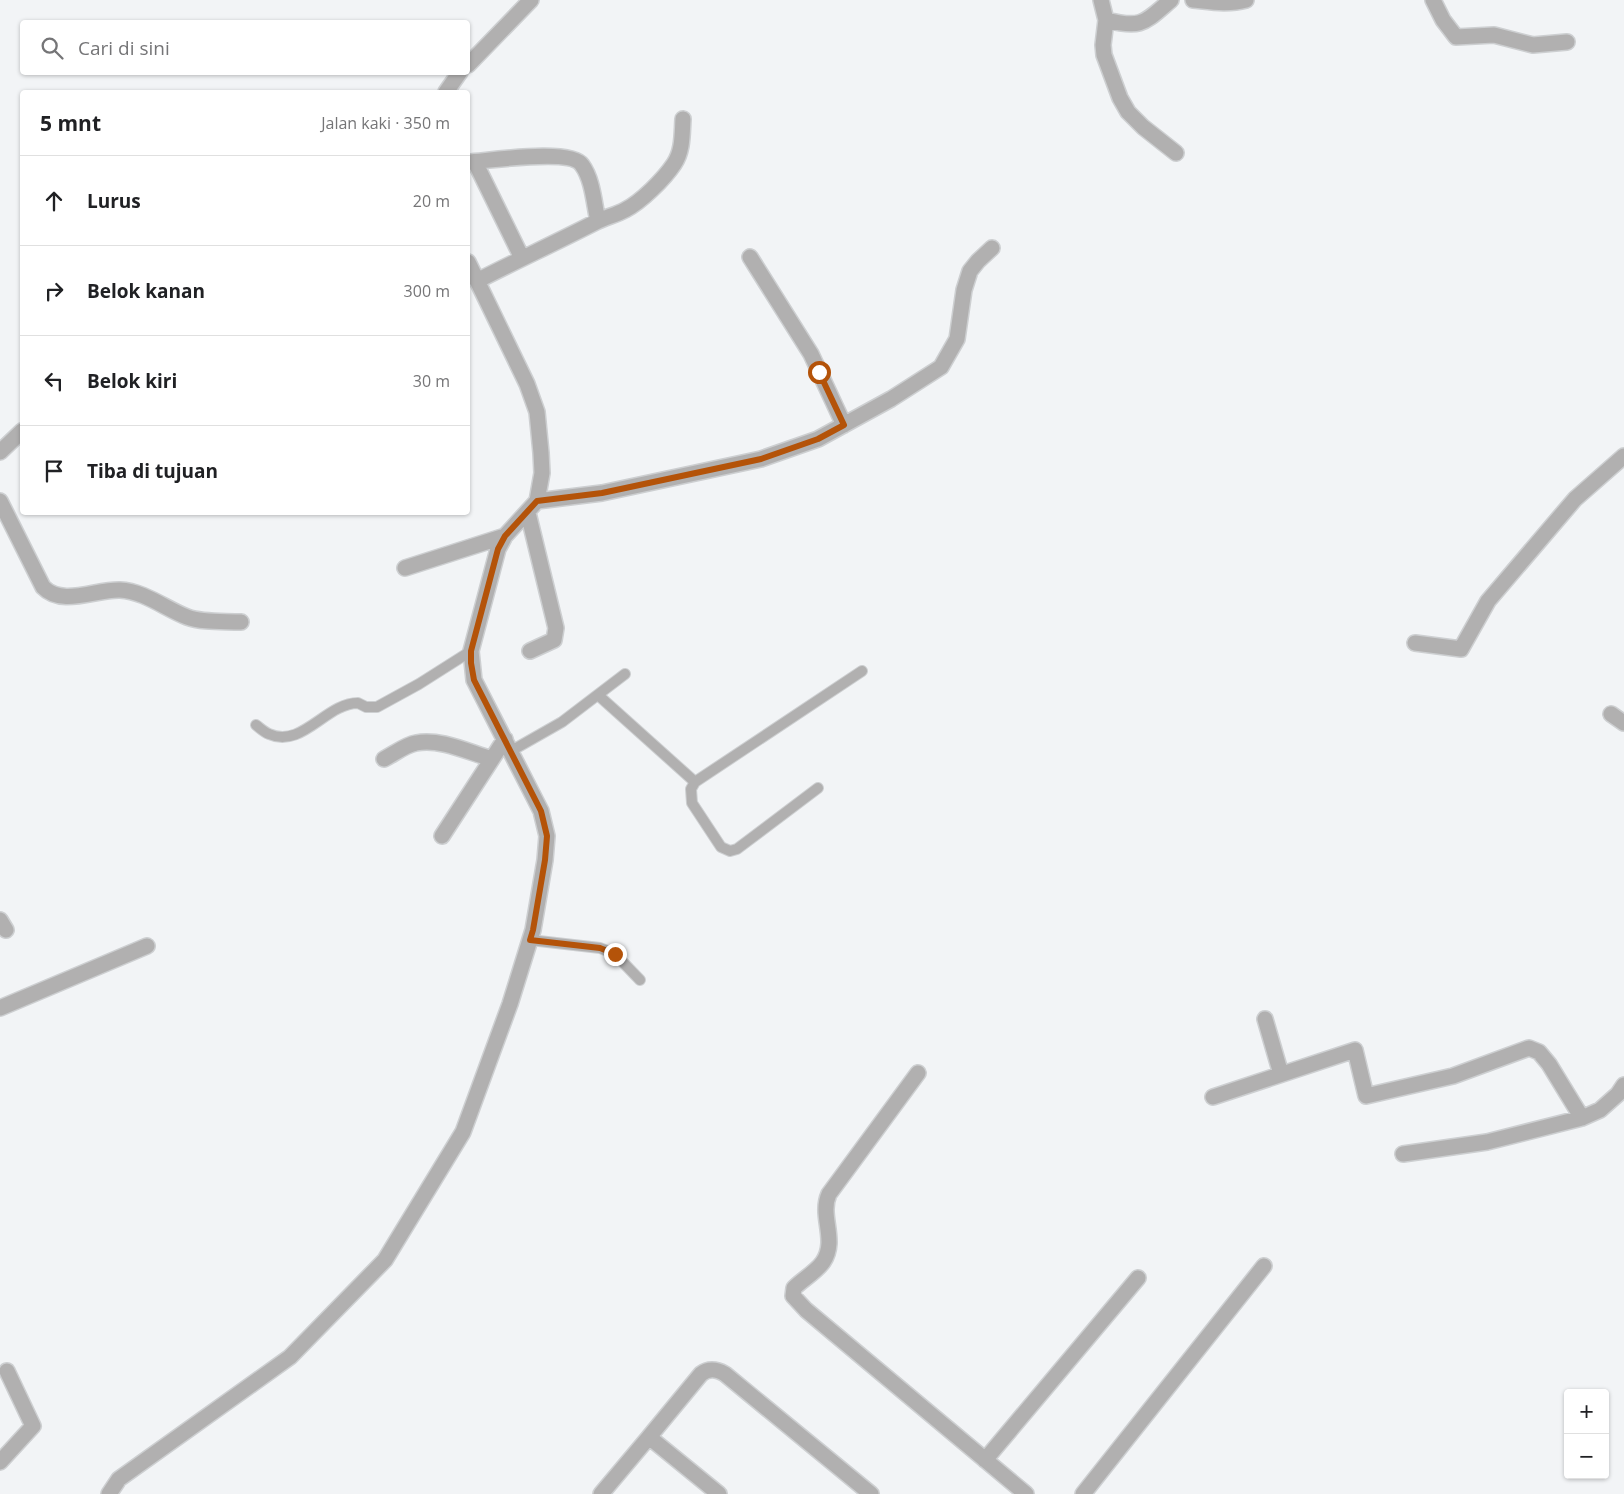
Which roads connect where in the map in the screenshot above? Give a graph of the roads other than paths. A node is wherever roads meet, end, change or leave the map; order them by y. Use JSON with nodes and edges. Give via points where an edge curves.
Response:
{"nodes":[{"id":1,"x":531,"y":0,"type":"edge"},
{"id":2,"x":1102,"y":0,"type":"edge"},
{"id":3,"x":1171,"y":0,"type":"edge"},
{"id":4,"x":1193,"y":0,"type":"edge"},
{"id":5,"x":1246,"y":0,"type":"edge"},
{"id":6,"x":1433,"y":0,"type":"edge"},
{"id":7,"x":1106,"y":20,"type":"junction"},
{"id":8,"x":1566,"y":42,"type":"dead end"},
{"id":9,"x":470,"y":63,"type":"edge"},
{"id":10,"x":458,"y":75,"type":"edge"},
{"id":11,"x":447,"y":90,"type":"edge"},
{"id":12,"x":683,"y":119,"type":"dead end"},
{"id":13,"x":1176,"y":153,"type":"dead end"},
{"id":14,"x":471,"y":162,"type":"edge"},
{"id":15,"x":598,"y":221,"type":"junction"},
{"id":16,"x":992,"y":248,"type":"dead end"},
{"id":17,"x":750,"y":257,"type":"dead end"},
{"id":18,"x":522,"y":258,"type":"junction"},
{"id":19,"x":470,"y":266,"type":"edge"},
{"id":20,"x":476,"y":280,"type":"junction"},
{"id":21,"x":844,"y":425,"type":"junction"},
{"id":22,"x":20,"y":433,"type":"edge"},
{"id":23,"x":0,"y":452,"type":"edge"},
{"id":24,"x":1624,"y":456,"type":"edge"},
{"id":25,"x":0,"y":501,"type":"edge"},
{"id":26,"x":532,"y":507,"type":"junction"},
{"id":27,"x":505,"y":536,"type":"junction"},
{"id":28,"x":405,"y":568,"type":"dead end"},
{"id":29,"x":241,"y":622,"type":"dead end"},
{"id":30,"x":1415,"y":643,"type":"dead end"},
{"id":31,"x":471,"y":651,"type":"junction"},
{"id":32,"x":530,"y":651,"type":"dead end"},
{"id":33,"x":862,"y":671,"type":"dead end"},
{"id":34,"x":625,"y":674,"type":"dead end"},
{"id":35,"x":598,"y":695,"type":"junction"},
{"id":36,"x":1611,"y":714,"type":"dead end"},
{"id":37,"x":1624,"y":723,"type":"edge"},
{"id":38,"x":256,"y":725,"type":"dead end"},
{"id":39,"x":508,"y":745,"type":"junction"},
{"id":40,"x":384,"y":759,"type":"dead end"},
{"id":41,"x":492,"y":759,"type":"junction"},
{"id":42,"x":695,"y":782,"type":"junction"},
{"id":43,"x":818,"y":788,"type":"dead end"},
{"id":44,"x":442,"y":836,"type":"dead end"},
{"id":45,"x":530,"y":940,"type":"junction"},
{"id":46,"x":147,"y":946,"type":"dead end"},
{"id":47,"x":640,"y":980,"type":"dead end"},
{"id":48,"x":0,"y":1008,"type":"edge"},
{"id":49,"x":1265,"y":1019,"type":"dead end"},
{"id":50,"x":918,"y":1073,"type":"dead end"},
{"id":51,"x":1281,"y":1074,"type":"junction"},
{"id":52,"x":1624,"y":1086,"type":"edge"},
{"id":53,"x":1213,"y":1097,"type":"dead end"},
{"id":54,"x":1582,"y":1118,"type":"junction"},
{"id":55,"x":1403,"y":1154,"type":"dead end"},
{"id":56,"x":1264,"y":1266,"type":"dead end"},
{"id":57,"x":1138,"y":1278,"type":"dead end"},
{"id":58,"x":7,"y":1371,"type":"dead end"},
{"id":59,"x":649,"y":1437,"type":"junction"},
{"id":60,"x":985,"y":1460,"type":"junction"},
{"id":61,"x":0,"y":1462,"type":"edge"},
{"id":62,"x":109,"y":1494,"type":"edge"},
{"id":63,"x":601,"y":1494,"type":"edge"},
{"id":64,"x":719,"y":1494,"type":"edge"},
{"id":65,"x":871,"y":1494,"type":"edge"},
{"id":66,"x":1026,"y":1494,"type":"edge"},
{"id":67,"x":1082,"y":1494,"type":"edge"}],
"edges":[{"from":1,"to":9,"type":"street"},
{"from":2,"to":7,"type":"street"},
{"from":3,"to":7,"type":"street","via":[[1137,25]]},
{"from":4,"to":5,"type":"street","via":[[1233,4]]},
{"from":6,"to":8,"type":"street","via":[[1456,37],[1494,35],[1533,45]]},
{"from":7,"to":13,"type":"street","via":[[1104,55],[1120,98],[1128,112]]},
{"from":10,"to":11,"type":"street"},
{"from":12,"to":15,"type":"street","via":[[681,149],[675,163],[636,203]]},
{"from":14,"to":15,"type":"street","via":[[527,157],[576,160],[589,181]]},
{"from":14,"to":18,"type":"street"},
{"from":15,"to":18,"type":"street"},
{"from":16,"to":21,"type":"street","via":[[970,271],[957,339],[941,367]]},
{"from":17,"to":21,"type":"street","via":[[811,354]]},
{"from":18,"to":20,"type":"street"},
{"from":19,"to":20,"type":"street"},
{"from":20,"to":26,"type":"street","via":[[527,384],[536,412],[542,473]]},
{"from":21,"to":26,"type":"street","via":[[818,439],[761,459]]},
{"from":22,"to":23,"type":"street"},
{"from":24,"to":30,"type":"street","via":[[1575,499],[1488,601],[1461,649]]},
{"from":25,"to":29,"type":"street","via":[[43,587],[53,594],[68,596],[122,590],[188,618]]},
{"from":26,"to":27,"type":"street"},
{"from":26,"to":32,"type":"street","via":[[556,628],[554,640]]},
{"from":27,"to":28,"type":"street"},
{"from":27,"to":31,"type":"street","via":[[491,568]]},
{"from":31,"to":38,"type":"lane","via":[[377,707],[358,703],[342,706],[290,736],[268,734]]},
{"from":31,"to":39,"type":"street","via":[[474,680]]},
{"from":33,"to":42,"type":"lane"},
{"from":34,"to":35,"type":"lane"},
{"from":35,"to":39,"type":"lane","via":[[562,722]]},
{"from":35,"to":42,"type":"lane"},
{"from":36,"to":37,"type":"street"},
{"from":39,"to":41,"type":"street"},
{"from":39,"to":45,"type":"street","via":[[541,811],[547,836]]},
{"from":40,"to":41,"type":"street","via":[[414,744],[433,742]]},
{"from":41,"to":44,"type":"street"},
{"from":42,"to":43,"type":"lane","via":[[691,789],[692,803],[721,847],[730,851]]},
{"from":45,"to":47,"type":"lane","via":[[600,948],[615,954]]},
{"from":45,"to":62,"type":"street","via":[[463,1132],[385,1260],[290,1357],[120,1479]]},
{"from":46,"to":48,"type":"street"},
{"from":49,"to":51,"type":"street"},
{"from":50,"to":60,"type":"street","via":[[829,1194],[825,1206],[829,1239],[826,1257],[794,1288],[792,1296]]},
{"from":51,"to":53,"type":"street"},
{"from":51,"to":54,"type":"street","via":[[1355,1050],[1366,1096],[1453,1076],[1529,1048],[1539,1052],[1549,1064]]},
{"from":52,"to":54,"type":"street","via":[[1600,1110]]},
{"from":54,"to":55,"type":"street","via":[[1487,1142]]},
{"from":56,"to":67,"type":"street"},
{"from":57,"to":60,"type":"street"},
{"from":58,"to":61,"type":"street","via":[[33,1426]]},
{"from":59,"to":63,"type":"street"},
{"from":59,"to":64,"type":"street"},
{"from":59,"to":65,"type":"street","via":[[701,1374],[716,1370]]},
{"from":60,"to":66,"type":"street"}]}
